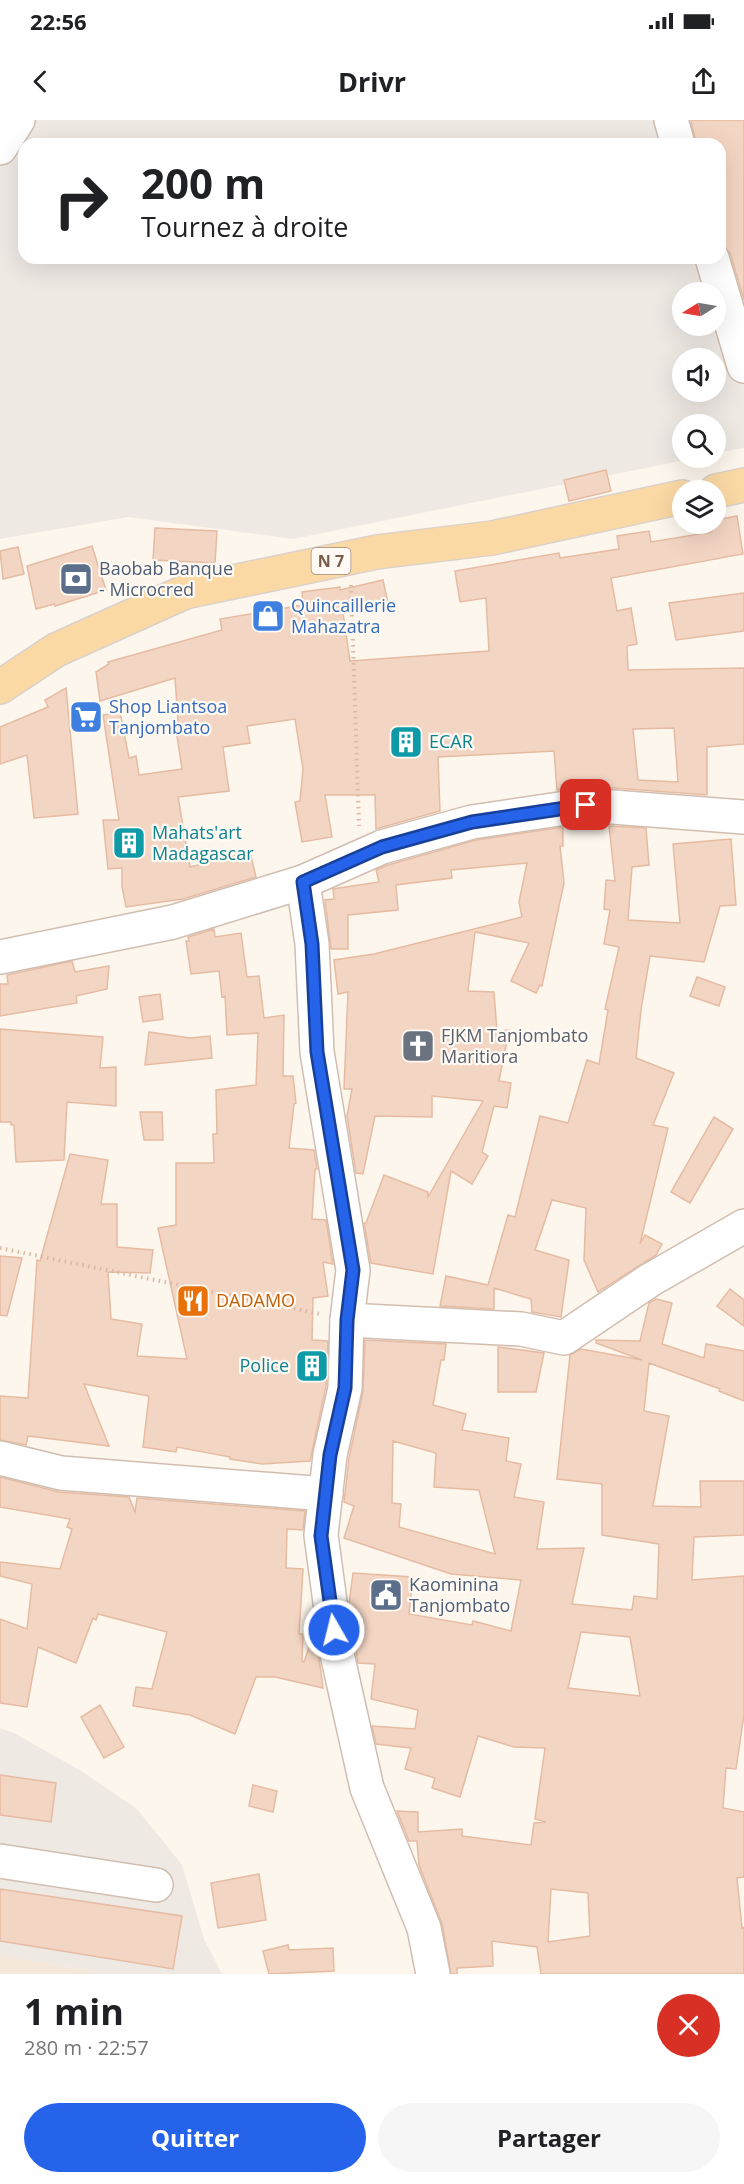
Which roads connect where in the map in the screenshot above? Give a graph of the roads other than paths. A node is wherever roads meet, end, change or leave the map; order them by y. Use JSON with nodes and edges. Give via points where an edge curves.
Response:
{"nodes":[{"id":1,"x":18,"y":120,"type":"edge"},
{"id":2,"x":670,"y":120,"type":"edge"},
{"id":3,"x":676,"y":138,"type":"edge"},
{"id":4,"x":0,"y":148,"type":"edge"},
{"id":5,"x":714,"y":264,"type":"edge"},
{"id":6,"x":744,"y":366,"type":"edge"},
{"id":7,"x":744,"y":485,"type":"edge"},
{"id":8,"x":726,"y":489,"type":"edge"},
{"id":9,"x":672,"y":499,"type":"edge"},
{"id":10,"x":0,"y":687,"type":"edge"},
{"id":11,"x":744,"y":817,"type":"edge"},
{"id":12,"x":303,"y":882,"type":"junction"},
{"id":13,"x":0,"y":957,"type":"edge"},
{"id":14,"x":744,"y":1226,"type":"edge"},
{"id":15,"x":347,"y":1320,"type":"junction"},
{"id":16,"x":0,"y":1458,"type":"edge"},
{"id":17,"x":326,"y":1494,"type":"junction"},
{"id":18,"x":0,"y":1861,"type":"edge"},
{"id":19,"x":156,"y":1885,"type":"dead end"},
{"id":20,"x":433,"y":1974,"type":"edge"}],
"edges":[{"from":1,"to":4,"type":"street"},
{"from":2,"to":3,"type":"street"},
{"from":5,"to":6,"type":"street"},
{"from":7,"to":8,"type":"main road"},
{"from":9,"to":10,"type":"main road","number":"N 7","via":[[492,538],[377,552],[185,592],[56,650]]},
{"from":11,"to":12,"type":"street","via":[[586,805],[472,822],[382,847]]},
{"from":12,"to":13,"type":"street","via":[[173,922]]},
{"from":12,"to":15,"type":"street","via":[[312,944],[317,1052],[353,1270]]},
{"from":14,"to":15,"type":"street","via":[[650,1280],[564,1338],[521,1329]]},
{"from":15,"to":17,"type":"street","via":[[345,1388]]},
{"from":16,"to":17,"type":"street","via":[[61,1473]]},
{"from":17,"to":20,"type":"street","via":[[321,1536],[337,1654],[364,1777],[424,1928]]},
{"from":18,"to":19,"type":"street"}]}
